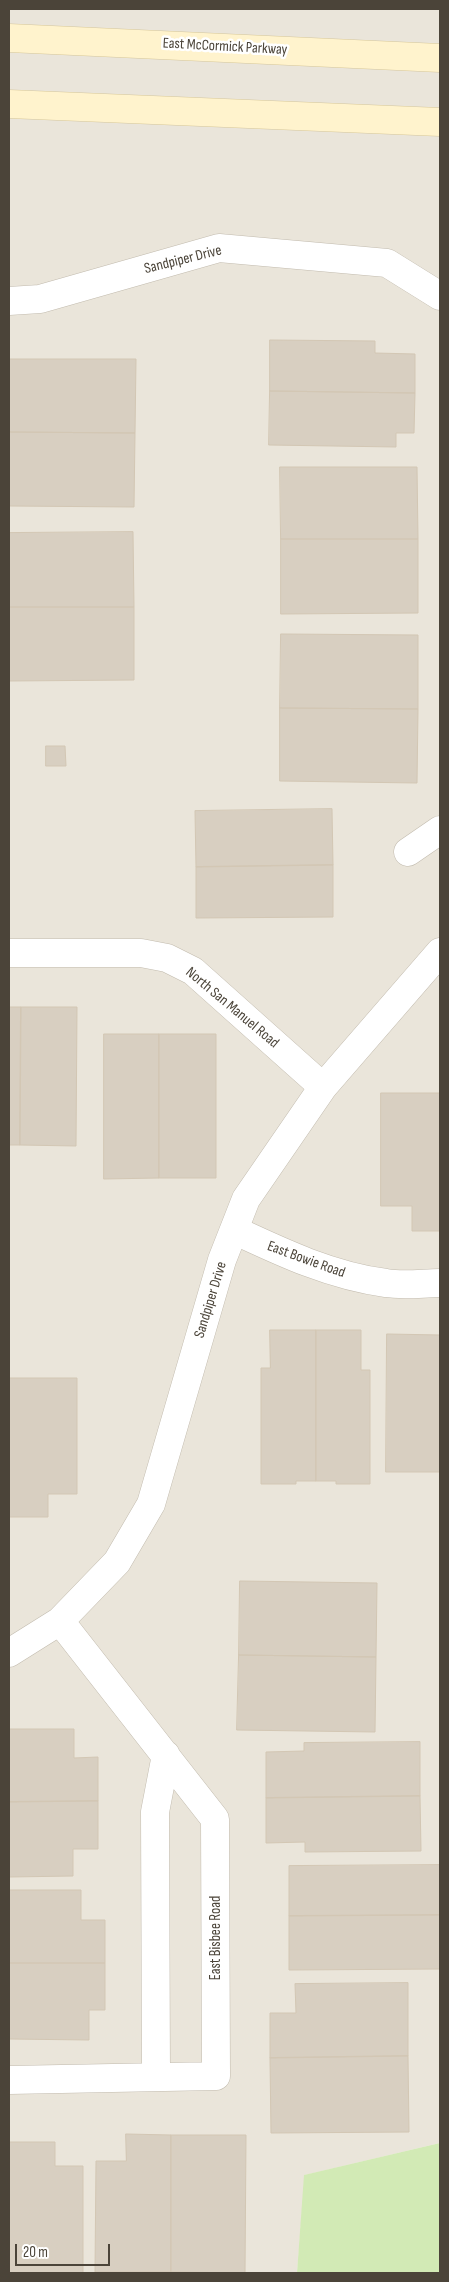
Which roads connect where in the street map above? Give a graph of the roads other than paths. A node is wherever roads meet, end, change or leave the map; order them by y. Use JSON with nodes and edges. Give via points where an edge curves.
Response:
{"nodes":[{"id":1,"x":9,"y":38,"type":"edge"},
{"id":2,"x":440,"y":58,"type":"edge"},
{"id":3,"x":9,"y":104,"type":"edge"},
{"id":4,"x":440,"y":122,"type":"edge"},
{"id":5,"x":440,"y":296,"type":"edge"},
{"id":6,"x":9,"y":301,"type":"edge"},
{"id":7,"x":440,"y":830,"type":"edge"},
{"id":8,"x":408,"y":852,"type":"dead end"},
{"id":9,"x":440,"y":952,"type":"edge"},
{"id":10,"x":9,"y":953,"type":"edge"},
{"id":11,"x":323,"y":1087,"type":"junction"},
{"id":12,"x":234,"y":1230,"type":"junction"},
{"id":13,"x":440,"y":1283,"type":"edge"},
{"id":14,"x":60,"y":1621,"type":"junction"},
{"id":15,"x":9,"y":1653,"type":"edge"},
{"id":16,"x":166,"y":1755,"type":"junction"},
{"id":17,"x":156,"y":2077,"type":"junction"},
{"id":18,"x":9,"y":2080,"type":"edge"}],
"edges":[{"from":1,"to":2,"type":"main road","name":"East McCormick Parkway"},
{"from":3,"to":4,"type":"main road"},
{"from":5,"to":6,"type":"street","name":"Sandpiper Drive","via":[[387,263],[219,248],[40,299]]},
{"from":7,"to":8,"type":"street"},
{"from":9,"to":11,"type":"street","name":"Sandpiper Drive"},
{"from":10,"to":11,"type":"street","name":"North San Manuel Road","via":[[141,952],[167,958],[193,971]]},
{"from":11,"to":12,"type":"street","name":"Sandpiper Drive","via":[[246,1200]]},
{"from":12,"to":13,"type":"street","name":"East Bowie Road","via":[[325,1270],[352,1277],[388,1284]]},
{"from":12,"to":14,"type":"street","name":"Sandpiper Drive","via":[[222,1260],[151,1504],[117,1562]]},
{"from":14,"to":15,"type":"street","name":"Sandpiper Drive"},
{"from":14,"to":16,"type":"street","name":"East Bisbee Road"},
{"from":16,"to":17,"type":"street","via":[[155,1812]]},
{"from":16,"to":17,"type":"street","name":"East Bisbee Road","via":[[215,1819],[216,2076]]},
{"from":17,"to":18,"type":"street","name":"East Bisbee Road"}]}
